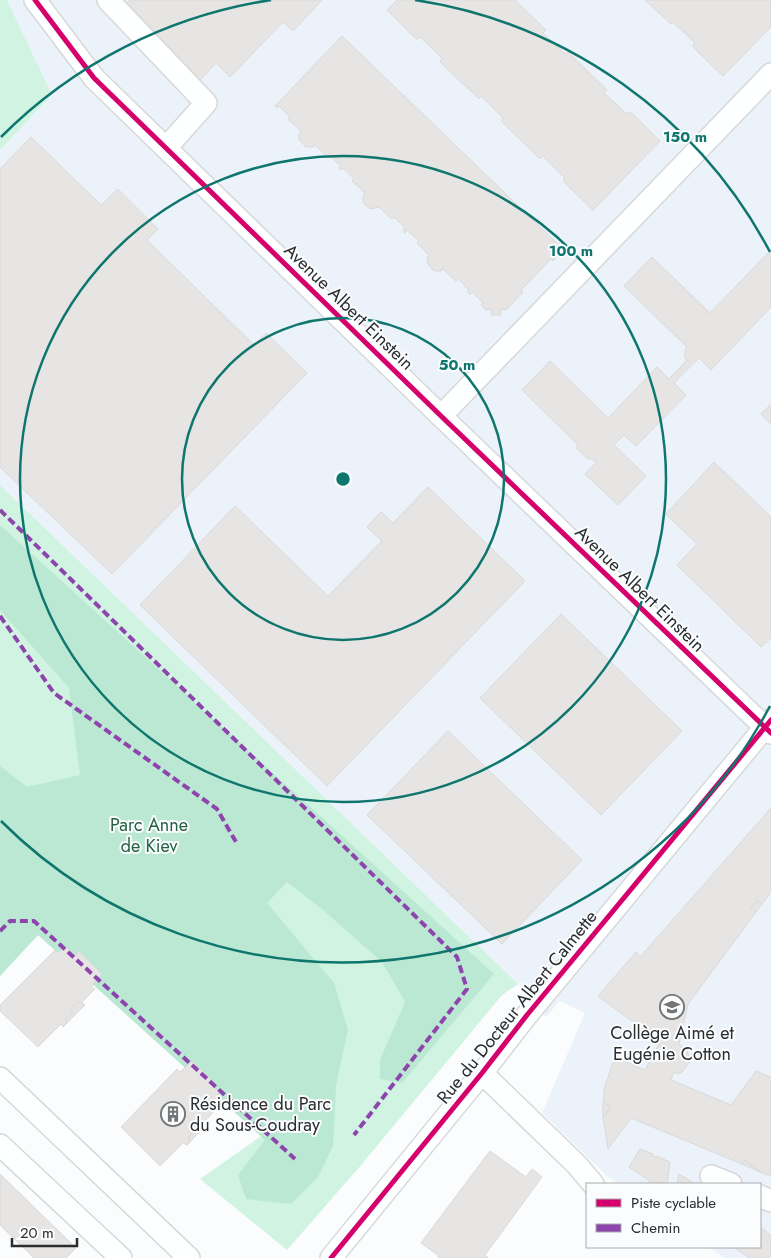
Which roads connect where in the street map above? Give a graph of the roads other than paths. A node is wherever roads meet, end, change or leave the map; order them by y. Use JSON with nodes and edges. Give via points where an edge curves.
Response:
{"nodes":[{"id":1,"x":35,"y":0,"type":"edge"},
{"id":2,"x":108,"y":0,"type":"edge"},
{"id":3,"x":771,"y":74,"type":"edge"},
{"id":4,"x":166,"y":148,"type":"junction"},
{"id":5,"x":441,"y":416,"type":"junction"},
{"id":6,"x":769,"y":727,"type":"edge"},
{"id":7,"x":482,"y":1073,"type":"junction"},
{"id":8,"x":0,"y":1078,"type":"edge"},
{"id":9,"x":0,"y":1145,"type":"edge"},
{"id":10,"x":711,"y":1176,"type":"dead end"},
{"id":11,"x":592,"y":1183,"type":"edge"},
{"id":12,"x":728,"y":1183,"type":"edge"},
{"id":13,"x":122,"y":1258,"type":"edge"},
{"id":14,"x":189,"y":1258,"type":"edge"},
{"id":15,"x":331,"y":1258,"type":"edge"}],
"edges":[{"from":1,"to":4,"type":"street","name":"Avenue Albert Einstein","via":[[94,78]]},
{"from":2,"to":4,"type":"street","via":[[206,103]]},
{"from":3,"to":5,"type":"street"},
{"from":4,"to":5,"type":"street","name":"Avenue Albert Einstein"},
{"from":5,"to":6,"type":"street","name":"Avenue Albert Einstein"},
{"from":6,"to":7,"type":"street","name":"Rue du Docteur Albert Calmette"},
{"from":7,"to":11,"type":"street"},
{"from":7,"to":15,"type":"street","name":"Rue du Docteur Albert Calmette"},
{"from":8,"to":14,"type":"street"},
{"from":9,"to":13,"type":"street"},
{"from":10,"to":12,"type":"street"}]}
